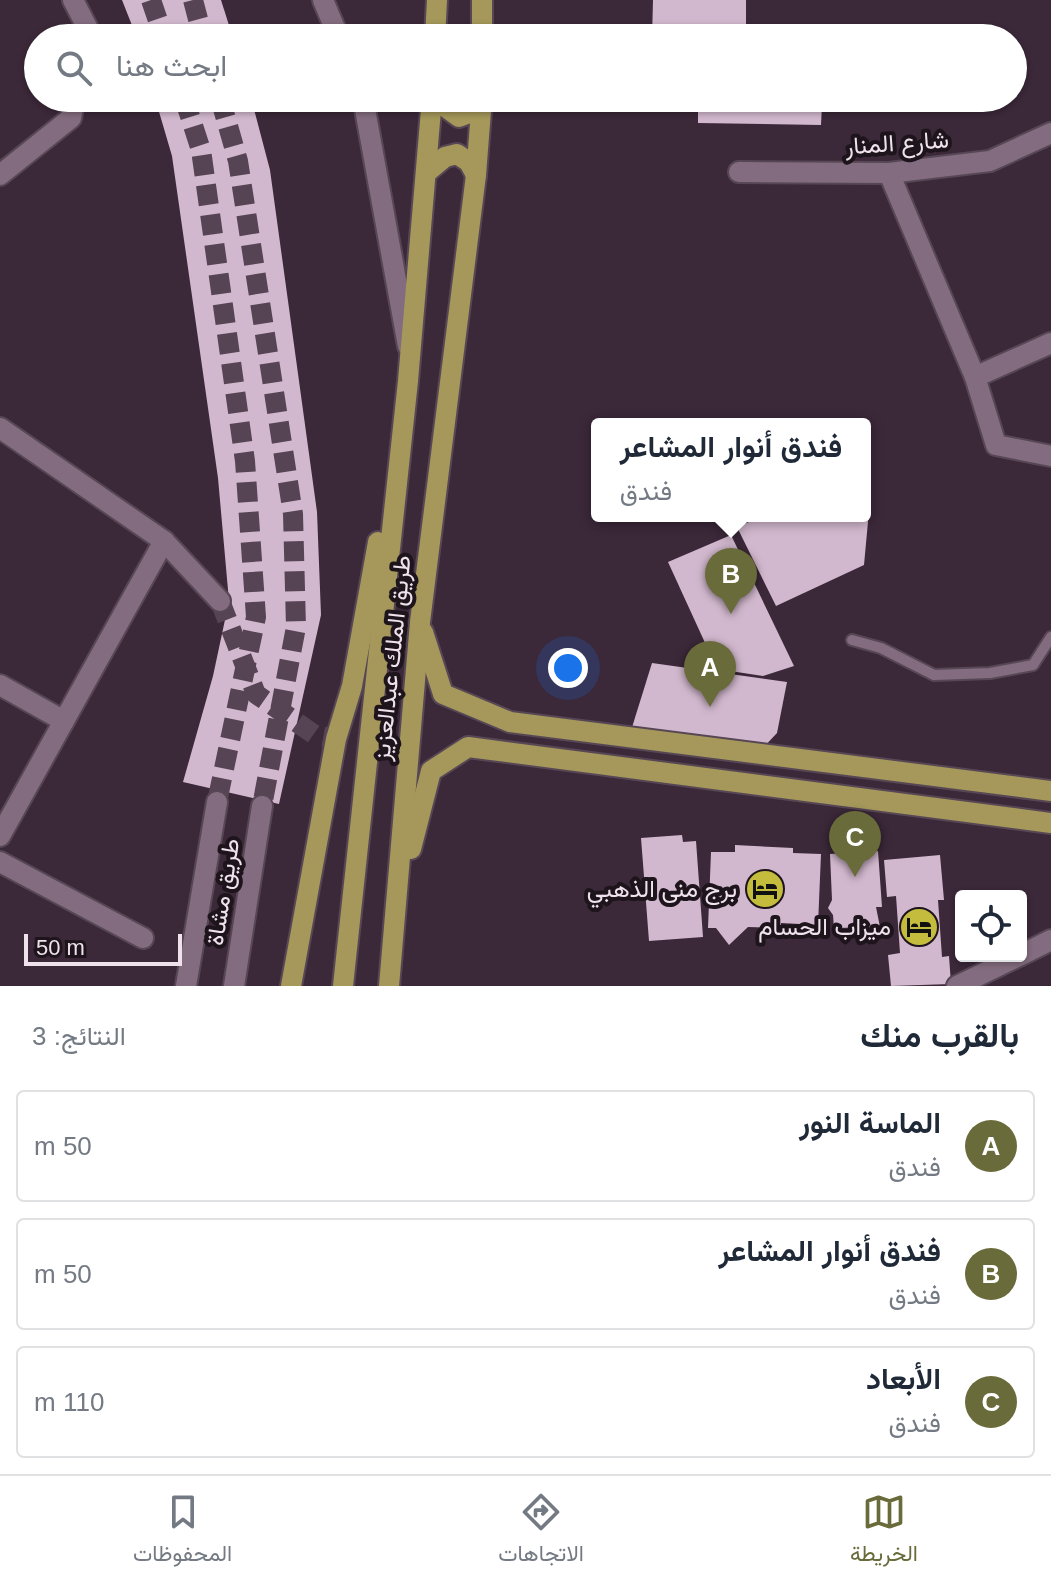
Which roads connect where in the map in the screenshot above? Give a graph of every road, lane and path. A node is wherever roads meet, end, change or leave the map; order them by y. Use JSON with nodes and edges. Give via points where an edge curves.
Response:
{"nodes":[{"id":1,"x":73,"y":0,"type":"edge"},
{"id":2,"x":323,"y":0,"type":"edge"},
{"id":3,"x":437,"y":0,"type":"edge"},
{"id":4,"x":482,"y":0,"type":"edge"},
{"id":5,"x":85,"y":24,"type":"edge"},
{"id":6,"x":333,"y":24,"type":"edge"},
{"id":7,"x":436,"y":24,"type":"edge"},
{"id":8,"x":482,"y":24,"type":"edge"},
{"id":9,"x":72,"y":112,"type":"edge"},
{"id":10,"x":366,"y":112,"type":"edge"},
{"id":11,"x":431,"y":112,"type":"edge"},
{"id":12,"x":481,"y":112,"type":"edge"},
{"id":13,"x":1051,"y":133,"type":"edge"},
{"id":14,"x":427,"y":172,"type":"junction"},
{"id":15,"x":739,"y":172,"type":"dead end"},
{"id":16,"x":889,"y":173,"type":"junction"},
{"id":17,"x":0,"y":175,"type":"edge"},
{"id":18,"x":476,"y":175,"type":"junction"},
{"id":19,"x":1051,"y":343,"type":"edge"},
{"id":20,"x":410,"y":354,"type":"junction"},
{"id":21,"x":975,"y":377,"type":"junction"},
{"id":22,"x":408,"y":381,"type":"junction"},
{"id":23,"x":0,"y":428,"type":"edge"},
{"id":24,"x":1051,"y":456,"type":"edge"},
{"id":25,"x":164,"y":541,"type":"junction"},
{"id":26,"x":220,"y":601,"type":"tunnel mouth"},
{"id":27,"x":420,"y":622,"type":"junction"},
{"id":28,"x":1051,"y":637,"type":"edge"},
{"id":29,"x":852,"y":640,"type":"dead end"},
{"id":30,"x":0,"y":685,"type":"edge"},
{"id":31,"x":64,"y":721,"type":"junction"},
{"id":32,"x":1051,"y":791,"type":"edge"},
{"id":33,"x":217,"y":802,"type":"tunnel mouth"},
{"id":34,"x":262,"y":806,"type":"tunnel mouth"},
{"id":35,"x":1051,"y":823,"type":"edge"},
{"id":36,"x":0,"y":836,"type":"edge"},
{"id":37,"x":0,"y":862,"type":"edge"},
{"id":38,"x":397,"y":903,"type":"junction"},
{"id":39,"x":143,"y":938,"type":"dead end"},
{"id":40,"x":1051,"y":940,"type":"edge"},
{"id":41,"x":1027,"y":952,"type":"edge"},
{"id":42,"x":1007,"y":962,"type":"edge"},
{"id":43,"x":186,"y":986,"type":"edge"},
{"id":44,"x":234,"y":986,"type":"edge"},
{"id":45,"x":291,"y":986,"type":"edge"},
{"id":46,"x":343,"y":986,"type":"edge"},
{"id":47,"x":389,"y":986,"type":"edge"},
{"id":48,"x":957,"y":986,"type":"edge"}],
"edges":[{"from":1,"to":5,"type":"street"},
{"from":2,"to":6,"type":"street"},
{"from":3,"to":7,"type":"main road"},
{"from":4,"to":8,"type":"main road"},
{"from":9,"to":17,"type":"street"},
{"from":10,"to":20,"type":"street"},
{"from":11,"to":14,"type":"main road","name":"طريق الملك عبدالعزيز"},
{"from":12,"to":18,"type":"main road","name":"طريق الملك عبدالعزيز"},
{"from":13,"to":16,"type":"street","name":"شارع المنار","via":[[990,161]]},
{"from":14,"to":18,"type":"main road","via":[[457,154]]},
{"from":14,"to":20,"type":"main road","name":"طريق الملك عبدالعزيز"},
{"from":15,"to":16,"type":"street","name":"شارع المنار"},
{"from":16,"to":21,"type":"street"},
{"from":18,"to":27,"type":"main road","name":"طريق الملك عبدالعزيز"},
{"from":19,"to":21,"type":"street"},
{"from":20,"to":22,"type":"main road","name":"طريق الملك عبدالعزيز"},
{"from":21,"to":24,"type":"street","via":[[996,445]]},
{"from":22,"to":45,"type":"main road"},
{"from":22,"to":46,"type":"main road","name":"طريق الملك عبدالعزيز"},
{"from":23,"to":25,"type":"street"},
{"from":25,"to":26,"type":"street"},
{"from":25,"to":31,"type":"street"},
{"from":27,"to":32,"type":"main road","via":[[443,694],[510,722]]},
{"from":27,"to":38,"type":"main road","name":"طريق الملك عبدالعزيز"},
{"from":28,"to":29,"type":"lane","via":[[1033,665],[934,675],[881,648]]},
{"from":30,"to":31,"type":"street"},
{"from":31,"to":36,"type":"street"},
{"from":33,"to":43,"type":"street","name":"طريق مشاة"},
{"from":34,"to":44,"type":"street","name":"طريق مشاة"},
{"from":35,"to":38,"type":"main road","via":[[468,747],[431,771]]},
{"from":37,"to":39,"type":"street"},
{"from":38,"to":47,"type":"main road","name":"طريق الملك عبدالعزيز"},
{"from":40,"to":41,"type":"street"},
{"from":42,"to":48,"type":"street"}]}
